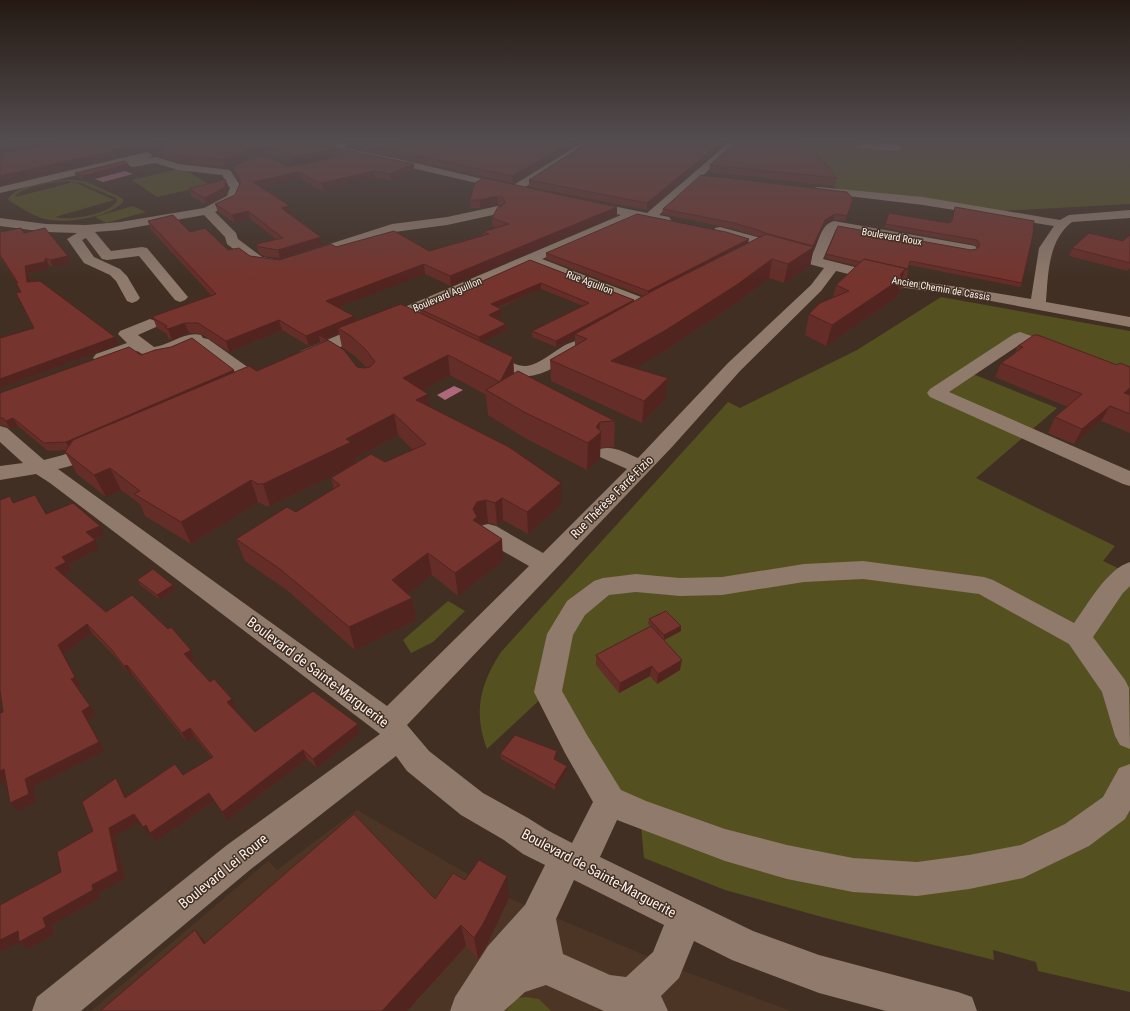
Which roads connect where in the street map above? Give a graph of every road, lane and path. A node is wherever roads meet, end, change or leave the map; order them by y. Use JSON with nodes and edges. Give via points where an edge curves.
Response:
{"nodes":[{"id":1,"x":12,"y":187,"type":"edge"},
{"id":2,"x":235,"y":187,"type":"edge"},
{"id":3,"x":507,"y":187,"type":"edge"},
{"id":4,"x":518,"y":187,"type":"edge"},
{"id":5,"x":684,"y":187,"type":"edge"},
{"id":6,"x":515,"y":189,"type":"junction"},
{"id":7,"x":809,"y":189,"type":"edge"},
{"id":8,"x":0,"y":190,"type":"edge"},
{"id":9,"x":530,"y":192,"type":"edge"},
{"id":10,"x":575,"y":202,"type":"edge"},
{"id":11,"x":498,"y":210,"type":"edge"},
{"id":12,"x":207,"y":211,"type":"junction"},
{"id":13,"x":634,"y":214,"type":"junction"},
{"id":14,"x":1130,"y":214,"type":"edge"},
{"id":15,"x":649,"y":217,"type":"junction"},
{"id":16,"x":0,"y":222,"type":"edge"},
{"id":17,"x":680,"y":223,"type":"edge"},
{"id":18,"x":1062,"y":224,"type":"junction"},
{"id":19,"x":708,"y":228,"type":"edge"},
{"id":20,"x":87,"y":230,"type":"junction"},
{"id":21,"x":764,"y":246,"type":"junction"},
{"id":22,"x":970,"y":250,"type":"edge"},
{"id":23,"x":750,"y":252,"type":"edge"},
{"id":24,"x":530,"y":259,"type":"junction"},
{"id":25,"x":813,"y":261,"type":"junction"},
{"id":26,"x":833,"y":266,"type":"junction"},
{"id":27,"x":180,"y":297,"type":"dead end"},
{"id":28,"x":132,"y":298,"type":"dead end"},
{"id":29,"x":1038,"y":306,"type":"junction"},
{"id":30,"x":402,"y":314,"type":"junction"},
{"id":31,"x":632,"y":315,"type":"edge"},
{"id":32,"x":1130,"y":322,"type":"edge"},
{"id":33,"x":150,"y":324,"type":"dead end"},
{"id":34,"x":423,"y":324,"type":"edge"},
{"id":35,"x":587,"y":340,"type":"edge"},
{"id":36,"x":140,"y":344,"type":"junction"},
{"id":37,"x":326,"y":347,"type":"junction"},
{"id":38,"x":472,"y":348,"type":"edge"},
{"id":39,"x":1071,"y":356,"type":"edge"},
{"id":40,"x":345,"y":358,"type":"edge"},
{"id":41,"x":297,"y":360,"type":"edge"},
{"id":42,"x":88,"y":363,"type":"edge"},
{"id":43,"x":235,"y":386,"type":"edge"},
{"id":44,"x":0,"y":432,"type":"edge"},
{"id":45,"x":117,"y":439,"type":"edge"},
{"id":46,"x":607,"y":453,"type":"dead end"},
{"id":47,"x":40,"y":467,"type":"junction"},
{"id":48,"x":641,"y":467,"type":"junction"},
{"id":49,"x":0,"y":473,"type":"edge"},
{"id":50,"x":1130,"y":479,"type":"edge"},
{"id":51,"x":488,"y":532,"type":"edge"},
{"id":52,"x":545,"y":565,"type":"junction"},
{"id":53,"x":1130,"y":571,"type":"edge"},
{"id":54,"x":1078,"y":637,"type":"junction"},
{"id":55,"x":394,"y":731,"type":"junction"},
{"id":56,"x":1130,"y":736,"type":"edge"},
{"id":57,"x":1130,"y":778,"type":"edge"},
{"id":58,"x":610,"y":801,"type":"junction"},
{"id":59,"x":573,"y":862,"type":"junction"},
{"id":60,"x":538,"y":918,"type":"junction"},
{"id":61,"x":685,"y":918,"type":"junction"},
{"id":62,"x":547,"y":966,"type":"junction"},
{"id":63,"x":641,"y":1004,"type":"edge"},
{"id":64,"x":51,"y":1011,"type":"edge"},
{"id":65,"x":469,"y":1011,"type":"edge"},
{"id":66,"x":474,"y":1011,"type":"edge"},
{"id":67,"x":958,"y":1011,"type":"edge"}],
"edges":[{"from":1,"to":8,"type":"street"},
{"from":2,"to":12,"type":"street","via":[[232,198]]},
{"from":3,"to":6,"type":"street"},
{"from":4,"to":6,"type":"street"},
{"from":5,"to":15,"type":"street"},
{"from":6,"to":9,"type":"street"},
{"from":7,"to":18,"type":"street","via":[[923,201]]},
{"from":10,"to":13,"type":"street"},
{"from":11,"to":12,"type":"street","via":[[447,221],[392,228],[280,264],[258,261],[232,241],[231,236]]},
{"from":12,"to":20,"type":"street"},
{"from":13,"to":15,"type":"street"},
{"from":13,"to":24,"type":"street","name":"Boulevard Aguillon"},
{"from":14,"to":18,"type":"street","via":[[1069,218]]},
{"from":15,"to":17,"type":"street"},
{"from":16,"to":20,"type":"street"},
{"from":18,"to":29,"type":"street","via":[[1046,248]]},
{"from":19,"to":21,"type":"street","name":"Ancien Chemin de Cassis","via":[[740,236]]},
{"from":20,"to":27,"type":"street","via":[[107,256],[142,251]]},
{"from":20,"to":28,"type":"street","via":[[74,239],[89,260],[114,272],[122,279]]},
{"from":21,"to":23,"type":"street"},
{"from":21,"to":25,"type":"street","name":"Ancien Chemin de Cassis"},
{"from":22,"to":25,"type":"street","name":"Boulevard Roux","via":[[834,225],[830,228],[818,258]]},
{"from":24,"to":30,"type":"street","name":"Boulevard Aguillon"},
{"from":24,"to":31,"type":"street","name":"Rue Aguillon","via":[[656,302]]},
{"from":25,"to":26,"type":"street","name":"Ancien Chemin de Cassis"},
{"from":26,"to":29,"type":"street","name":"Ancien Chemin de Cassis","via":[[906,284]]},
{"from":26,"to":48,"type":"street","name":"Rue Thérèse Farré-Fizio","via":[[816,288],[734,367]]},
{"from":29,"to":32,"type":"street","name":"Ancien Chemin de Cassis"},
{"from":30,"to":34,"type":"street"},
{"from":30,"to":37,"type":"street","name":"Boulevard Aguillon"},
{"from":33,"to":36,"type":"street","via":[[126,334]]},
{"from":35,"to":38,"type":"street","via":[[535,369],[524,371]]},
{"from":36,"to":42,"type":"street"},
{"from":36,"to":43,"type":"street","via":[[154,352],[199,341],[261,375]]},
{"from":37,"to":40,"type":"street"},
{"from":37,"to":41,"type":"street","name":"Boulevard Aguillon"},
{"from":39,"to":50,"type":"street","via":[[1020,337],[936,393]]},
{"from":44,"to":47,"type":"street","name":"Boulevard de Sainte-Marguerite"},
{"from":45,"to":47,"type":"street","via":[[69,460]]},
{"from":46,"to":48,"type":"street"},
{"from":47,"to":49,"type":"street"},
{"from":47,"to":55,"type":"street","name":"Boulevard de Sainte-Marguerite"},
{"from":48,"to":52,"type":"street","name":"Rue Thérèse Farré-Fizio"},
{"from":51,"to":52,"type":"street"},
{"from":52,"to":55,"type":"street","name":"Rue Thérèse Farré-Fizio"},
{"from":53,"to":54,"type":"street","via":[[1114,587]]},
{"from":54,"to":56,"type":"street","via":[[1115,688]]},
{"from":54,"to":58,"type":"street","via":[[984,586],[863,570],[804,573],[722,586],[680,587],[636,583],[603,586],[576,608],[560,634],[548,692]]},
{"from":55,"to":59,"type":"street","name":"Boulevard de Sainte-Marguerite","via":[[418,761],[472,804]]},
{"from":55,"to":64,"type":"street","name":"Boulevard Lei Roure"},
{"from":57,"to":58,"type":"street","via":[[1114,808],[1077,836],[1023,861],[917,879],[853,875],[787,862],[711,840],[640,815]]},
{"from":58,"to":59,"type":"street"},
{"from":59,"to":60,"type":"street"},
{"from":59,"to":61,"type":"street","name":"Boulevard de Sainte-Marguerite"},
{"from":60,"to":62,"type":"street"},
{"from":60,"to":65,"type":"street","via":[[501,959]]},
{"from":61,"to":63,"type":"street","via":[[666,965]]},
{"from":61,"to":67,"type":"street","name":"Boulevard de Sainte-Marguerite","via":[[745,947],[819,974]]},
{"from":62,"to":63,"type":"street","via":[[609,994]]},
{"from":62,"to":66,"type":"street","via":[[514,977]]}]}
